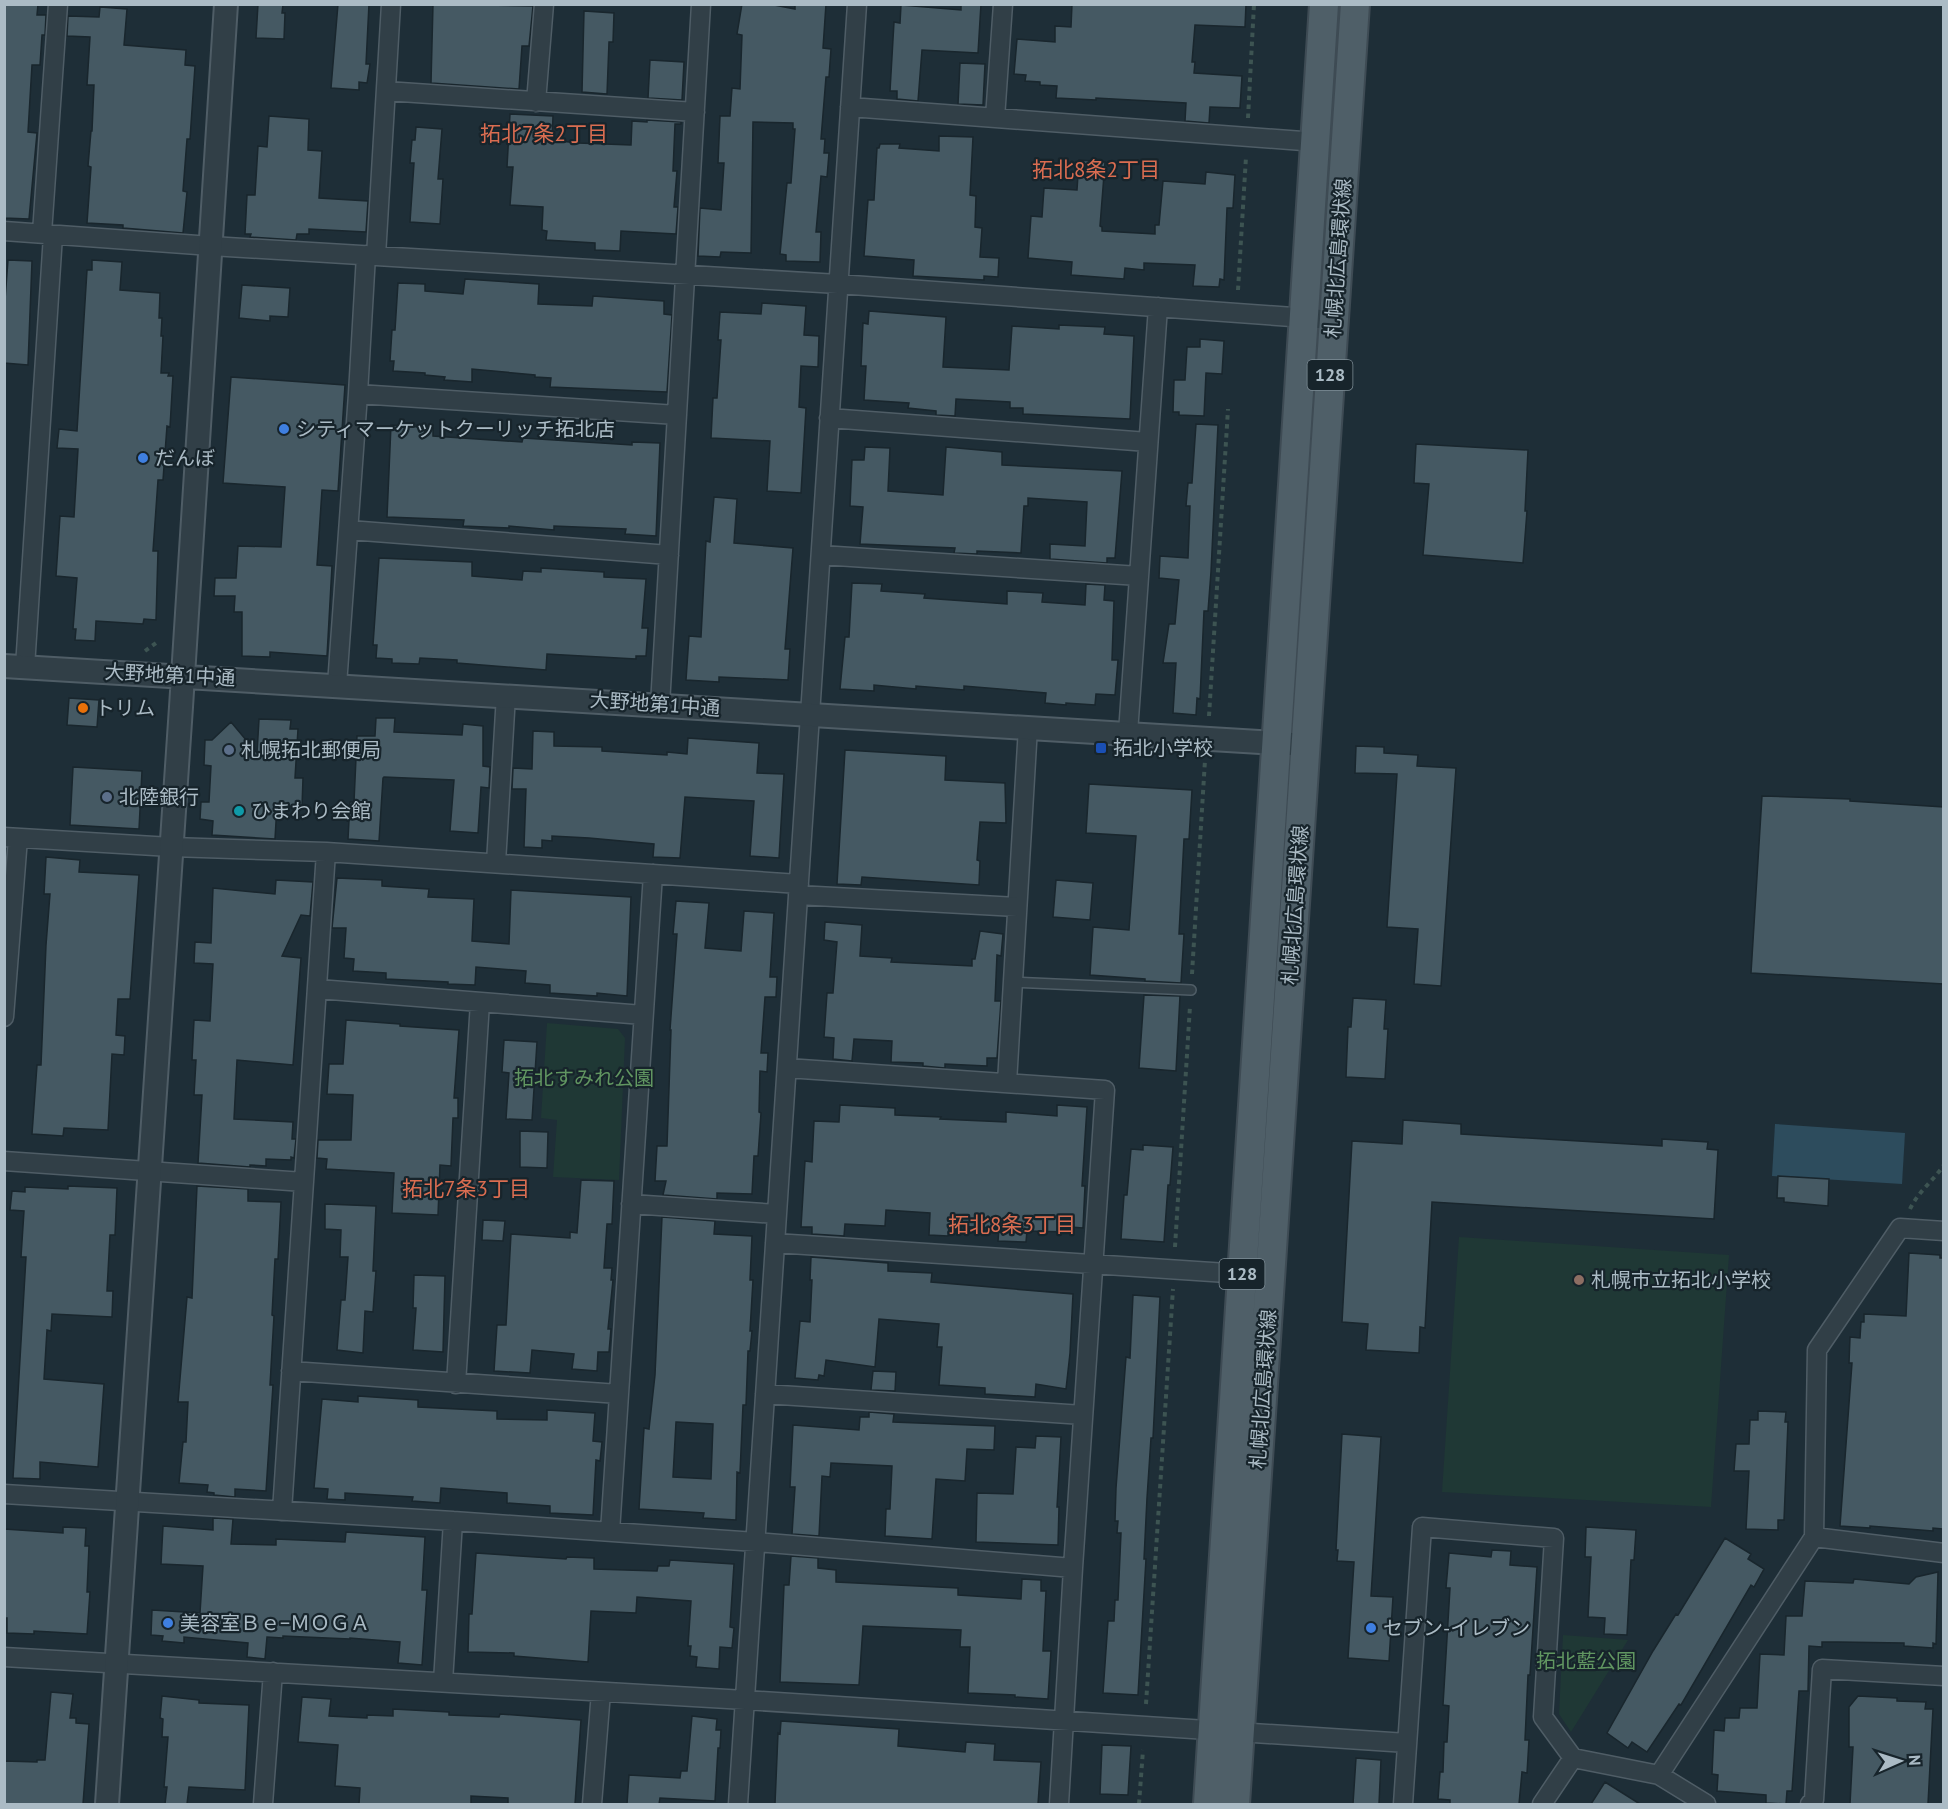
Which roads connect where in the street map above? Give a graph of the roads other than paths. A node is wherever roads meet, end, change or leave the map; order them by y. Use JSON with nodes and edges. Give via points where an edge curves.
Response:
{"nodes":[{"id":1,"x":58,"y":4,"type":"edge"},
{"id":2,"x":226,"y":4,"type":"edge"},
{"id":3,"x":391,"y":4,"type":"edge"},
{"id":4,"x":544,"y":4,"type":"edge"},
{"id":5,"x":701,"y":4,"type":"edge"},
{"id":6,"x":857,"y":4,"type":"edge"},
{"id":7,"x":1003,"y":4,"type":"edge"},
{"id":8,"x":1324,"y":4,"type":"edge"},
{"id":9,"x":1355,"y":4,"type":"edge"},
{"id":10,"x":386,"y":91,"type":"junction"},
{"id":11,"x":536,"y":102,"type":"junction"},
{"id":12,"x":850,"y":107,"type":"junction"},
{"id":13,"x":695,"y":112,"type":"junction"},
{"id":14,"x":995,"y":118,"type":"junction"},
{"id":15,"x":1316,"y":141,"type":"junction"},
{"id":16,"x":4,"y":231,"type":"edge"},
{"id":17,"x":48,"y":234,"type":"junction"},
{"id":18,"x":211,"y":246,"type":"junction"},
{"id":19,"x":371,"y":255,"type":"junction"},
{"id":20,"x":685,"y":275,"type":"junction"},
{"id":21,"x":838,"y":284,"type":"junction"},
{"id":22,"x":1158,"y":307,"type":"junction"},
{"id":23,"x":1304,"y":317,"type":"junction"},
{"id":24,"x":1334,"y":320,"type":"junction"},
{"id":25,"x":358,"y":394,"type":"junction"},
{"id":26,"x":677,"y":415,"type":"junction"},
{"id":27,"x":829,"y":418,"type":"junction"},
{"id":28,"x":1148,"y":442,"type":"junction"},
{"id":29,"x":349,"y":530,"type":"junction"},
{"id":30,"x":669,"y":555,"type":"junction"},
{"id":31,"x":821,"y":555,"type":"junction"},
{"id":32,"x":1139,"y":576,"type":"junction"},
{"id":33,"x":15,"y":666,"type":"edge"},
{"id":34,"x":183,"y":676,"type":"junction"},
{"id":35,"x":337,"y":685,"type":"junction"},
{"id":36,"x":506,"y":695,"type":"junction"},
{"id":37,"x":660,"y":705,"type":"junction"},
{"id":38,"x":810,"y":714,"type":"junction"},
{"id":39,"x":1028,"y":727,"type":"junction"},
{"id":40,"x":1128,"y":734,"type":"junction"},
{"id":41,"x":1277,"y":743,"type":"junction"},
{"id":42,"x":1306,"y":745,"type":"junction"},
{"id":43,"x":11,"y":837,"type":"edge"},
{"id":44,"x":171,"y":847,"type":"junction"},
{"id":45,"x":326,"y":852,"type":"junction"},
{"id":46,"x":496,"y":863,"type":"junction"},
{"id":47,"x":653,"y":874,"type":"junction"},
{"id":48,"x":798,"y":889,"type":"junction"},
{"id":49,"x":1017,"y":907,"type":"junction"},
{"id":50,"x":1013,"y":982,"type":"junction"},
{"id":51,"x":318,"y":989,"type":"junction"},
{"id":52,"x":1191,"y":990,"type":"dead end"},
{"id":53,"x":480,"y":1002,"type":"junction"},
{"id":54,"x":5,"y":1005,"type":"edge"},
{"id":55,"x":643,"y":1014,"type":"junction"},
{"id":56,"x":787,"y":1068,"type":"junction"},
{"id":57,"x":1007,"y":1083,"type":"junction"},
{"id":58,"x":4,"y":1161,"type":"edge"},
{"id":59,"x":149,"y":1171,"type":"junction"},
{"id":60,"x":304,"y":1182,"type":"junction"},
{"id":61,"x":632,"y":1204,"type":"junction"},
{"id":62,"x":777,"y":1214,"type":"junction"},
{"id":63,"x":1944,"y":1231,"type":"edge"},
{"id":64,"x":775,"y":1243,"type":"junction"},
{"id":65,"x":1093,"y":1264,"type":"junction"},
{"id":66,"x":1242,"y":1274,"type":"junction"},
{"id":67,"x":291,"y":1371,"type":"junction"},
{"id":68,"x":456,"y":1384,"type":"junction"},
{"id":69,"x":619,"y":1394,"type":"junction"},
{"id":70,"x":765,"y":1394,"type":"junction"},
{"id":71,"x":1083,"y":1415,"type":"junction"},
{"id":72,"x":4,"y":1494,"type":"edge"},
{"id":73,"x":127,"y":1502,"type":"junction"},
{"id":74,"x":282,"y":1511,"type":"junction"},
{"id":75,"x":453,"y":1521,"type":"junction"},
{"id":76,"x":610,"y":1532,"type":"junction"},
{"id":77,"x":1814,"y":1537,"type":"junction"},
{"id":78,"x":756,"y":1542,"type":"junction"},
{"id":79,"x":1944,"y":1553,"type":"edge"},
{"id":80,"x":1073,"y":1568,"type":"junction"},
{"id":81,"x":4,"y":1656,"type":"edge"},
{"id":82,"x":116,"y":1663,"type":"junction"},
{"id":83,"x":273,"y":1672,"type":"junction"},
{"id":84,"x":1944,"y":1676,"type":"edge"},
{"id":85,"x":443,"y":1682,"type":"junction"},
{"id":86,"x":601,"y":1692,"type":"junction"},
{"id":87,"x":745,"y":1700,"type":"junction"},
{"id":88,"x":1065,"y":1722,"type":"junction"},
{"id":89,"x":1226,"y":1731,"type":"junction"},
{"id":90,"x":1407,"y":1743,"type":"junction"},
{"id":91,"x":1573,"y":1758,"type":"junction"},
{"id":92,"x":1659,"y":1775,"type":"junction"},
{"id":93,"x":107,"y":1804,"type":"edge"},
{"id":94,"x":263,"y":1804,"type":"edge"},
{"id":95,"x":592,"y":1804,"type":"edge"},
{"id":96,"x":738,"y":1804,"type":"edge"},
{"id":97,"x":1059,"y":1804,"type":"edge"},
{"id":98,"x":1208,"y":1804,"type":"edge"},
{"id":99,"x":1235,"y":1804,"type":"edge"},
{"id":100,"x":1403,"y":1804,"type":"edge"},
{"id":101,"x":1542,"y":1804,"type":"edge"},
{"id":102,"x":1706,"y":1804,"type":"edge"},
{"id":103,"x":1810,"y":1804,"type":"edge"}],
"edges":[{"from":1,"to":17,"type":"street"},
{"from":2,"to":18,"type":"street"},
{"from":3,"to":10,"type":"street"},
{"from":4,"to":11,"type":"street"},
{"from":5,"to":13,"type":"street"},
{"from":6,"to":12,"type":"street"},
{"from":7,"to":14,"type":"street"},
{"from":8,"to":15,"type":"main road","name":"札幌北広島環状線","number":"128"},
{"from":9,"to":24,"type":"main road","name":"札幌北広島環状線","number":"128"},
{"from":10,"to":11,"type":"street"},
{"from":10,"to":19,"type":"street"},
{"from":11,"to":13,"type":"street"},
{"from":12,"to":14,"type":"street"},
{"from":12,"to":21,"type":"street"},
{"from":13,"to":20,"type":"street"},
{"from":14,"to":15,"type":"street"},
{"from":15,"to":23,"type":"main road","name":"札幌北広島環状線","number":"128"},
{"from":16,"to":17,"type":"street"},
{"from":17,"to":18,"type":"street"},
{"from":17,"to":33,"type":"street"},
{"from":18,"to":19,"type":"street"},
{"from":18,"to":34,"type":"street"},
{"from":19,"to":20,"type":"street"},
{"from":19,"to":25,"type":"street"},
{"from":20,"to":21,"type":"street"},
{"from":20,"to":26,"type":"street"},
{"from":21,"to":22,"type":"street"},
{"from":21,"to":27,"type":"street"},
{"from":22,"to":23,"type":"street"},
{"from":22,"to":28,"type":"street"},
{"from":23,"to":24,"type":"street"},
{"from":23,"to":41,"type":"main road","name":"札幌北広島環状線","number":"128"},
{"from":24,"to":42,"type":"main road","name":"札幌北広島環状線","number":"128"},
{"from":25,"to":26,"type":"street"},
{"from":25,"to":29,"type":"street"},
{"from":26,"to":30,"type":"street"},
{"from":27,"to":28,"type":"street"},
{"from":27,"to":31,"type":"street"},
{"from":28,"to":32,"type":"street"},
{"from":29,"to":30,"type":"street"},
{"from":29,"to":35,"type":"street"},
{"from":30,"to":37,"type":"street"},
{"from":31,"to":32,"type":"street"},
{"from":31,"to":38,"type":"street"},
{"from":32,"to":40,"type":"street"},
{"from":33,"to":34,"type":"street","name":"大野地第1中通"},
{"from":34,"to":35,"type":"street","name":"大野地第1中通"},
{"from":34,"to":44,"type":"street"},
{"from":35,"to":36,"type":"street","name":"大野地第1中通"},
{"from":36,"to":37,"type":"street","name":"大野地第1中通"},
{"from":36,"to":46,"type":"street"},
{"from":37,"to":38,"type":"street","name":"大野地第1中通"},
{"from":38,"to":39,"type":"street","name":"大野地第1中通"},
{"from":38,"to":48,"type":"street"},
{"from":39,"to":40,"type":"street","name":"大野地第1中通"},
{"from":39,"to":49,"type":"street"},
{"from":40,"to":41,"type":"street","name":"大野地第1中通"},
{"from":41,"to":42,"type":"street","name":"大野地第1中通"},
{"from":41,"to":66,"type":"main road","name":"札幌北広島環状線","number":"128"},
{"from":42,"to":89,"type":"main road","name":"札幌北広島環状線","number":"128"},
{"from":43,"to":44,"type":"street"},
{"from":43,"to":54,"type":"street"},
{"from":44,"to":45,"type":"street"},
{"from":44,"to":59,"type":"street"},
{"from":45,"to":46,"type":"street"},
{"from":45,"to":51,"type":"street"},
{"from":46,"to":47,"type":"street"},
{"from":47,"to":48,"type":"street"},
{"from":47,"to":55,"type":"street"},
{"from":48,"to":49,"type":"street"},
{"from":48,"to":56,"type":"street"},
{"from":49,"to":50,"type":"street"},
{"from":50,"to":52,"type":"lane"},
{"from":50,"to":57,"type":"street"},
{"from":51,"to":53,"type":"street"},
{"from":51,"to":60,"type":"street"},
{"from":53,"to":55,"type":"street"},
{"from":53,"to":68,"type":"street"},
{"from":55,"to":61,"type":"street"},
{"from":56,"to":57,"type":"street"},
{"from":56,"to":62,"type":"street"},
{"from":57,"to":65,"type":"street","via":[[1105,1089]]},
{"from":58,"to":59,"type":"street"},
{"from":59,"to":60,"type":"street"},
{"from":59,"to":73,"type":"street"},
{"from":60,"to":67,"type":"street"},
{"from":61,"to":62,"type":"street"},
{"from":61,"to":69,"type":"street"},
{"from":62,"to":64,"type":"street"},
{"from":63,"to":77,"type":"street","via":[[1900,1228],[1817,1350]]},
{"from":64,"to":65,"type":"street"},
{"from":64,"to":70,"type":"street"},
{"from":65,"to":66,"type":"street"},
{"from":65,"to":71,"type":"street"},
{"from":66,"to":89,"type":"main road","name":"札幌北広島環状線","number":"128"},
{"from":67,"to":68,"type":"street"},
{"from":67,"to":74,"type":"street"},
{"from":68,"to":69,"type":"street"},
{"from":69,"to":76,"type":"street"},
{"from":70,"to":71,"type":"street"},
{"from":70,"to":78,"type":"street"},
{"from":71,"to":80,"type":"street"},
{"from":72,"to":73,"type":"street"},
{"from":73,"to":74,"type":"street"},
{"from":73,"to":82,"type":"street"},
{"from":74,"to":75,"type":"street"},
{"from":75,"to":76,"type":"street"},
{"from":75,"to":85,"type":"street"},
{"from":76,"to":78,"type":"street"},
{"from":77,"to":79,"type":"street"},
{"from":77,"to":92,"type":"street"},
{"from":78,"to":80,"type":"street"},
{"from":78,"to":87,"type":"street"},
{"from":80,"to":88,"type":"street"},
{"from":81,"to":82,"type":"street"},
{"from":82,"to":83,"type":"street"},
{"from":82,"to":93,"type":"street"},
{"from":83,"to":85,"type":"street"},
{"from":83,"to":94,"type":"street"},
{"from":84,"to":103,"type":"street","via":[[1822,1669],[1814,1800]]},
{"from":85,"to":86,"type":"street"},
{"from":86,"to":87,"type":"street"},
{"from":86,"to":95,"type":"street"},
{"from":87,"to":88,"type":"street"},
{"from":87,"to":96,"type":"street"},
{"from":88,"to":89,"type":"street"},
{"from":88,"to":97,"type":"street"},
{"from":89,"to":90,"type":"street"},
{"from":89,"to":98,"type":"main road","name":"札幌北広島環状線","number":"128"},
{"from":89,"to":99,"type":"main road","name":"札幌北広島環状線","number":"128"},
{"from":90,"to":91,"type":"street","via":[[1422,1527],[1554,1538],[1543,1717]]},
{"from":90,"to":100,"type":"street"},
{"from":91,"to":92,"type":"street"},
{"from":91,"to":101,"type":"street"},
{"from":92,"to":102,"type":"street"}]}
